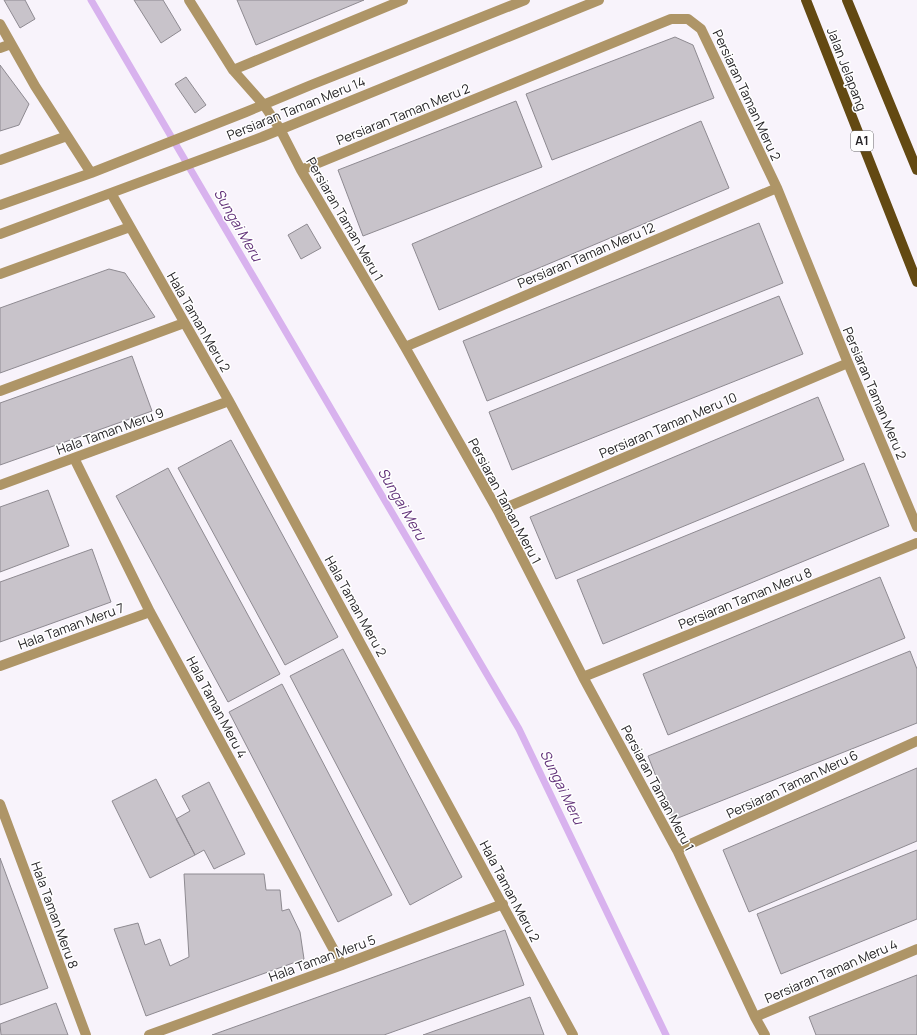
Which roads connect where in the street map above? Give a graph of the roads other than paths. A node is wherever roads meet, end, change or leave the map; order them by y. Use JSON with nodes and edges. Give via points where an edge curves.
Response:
{"nodes":[{"id":1,"x":189,"y":0,"type":"edge"},
{"id":2,"x":404,"y":0,"type":"edge"},
{"id":3,"x":525,"y":0,"type":"edge"},
{"id":4,"x":599,"y":0,"type":"edge"},
{"id":5,"x":806,"y":0,"type":"edge"},
{"id":6,"x":847,"y":0,"type":"edge"},
{"id":7,"x":0,"y":24,"type":"edge"},
{"id":8,"x":11,"y":44,"type":"junction"},
{"id":9,"x":0,"y":48,"type":"edge"},
{"id":10,"x":234,"y":70,"type":"junction"},
{"id":11,"x":264,"y":105,"type":"junction"},
{"id":12,"x":280,"y":129,"type":"junction"},
{"id":13,"x":67,"y":136,"type":"junction"},
{"id":14,"x":0,"y":160,"type":"edge"},
{"id":15,"x":301,"y":170,"type":"junction"},
{"id":16,"x":917,"y":170,"type":"edge"},
{"id":17,"x":91,"y":173,"type":"junction"},
{"id":18,"x":777,"y":188,"type":"junction"},
{"id":19,"x":111,"y":193,"type":"junction"},
{"id":20,"x":0,"y":205,"type":"edge"},
{"id":21,"x":130,"y":227,"type":"junction"},
{"id":22,"x":0,"y":234,"type":"edge"},
{"id":23,"x":0,"y":274,"type":"edge"},
{"id":24,"x":917,"y":282,"type":"edge"},
{"id":25,"x":184,"y":322,"type":"junction"},
{"id":26,"x":405,"y":347,"type":"junction"},
{"id":27,"x":848,"y":363,"type":"junction"},
{"id":28,"x":0,"y":391,"type":"edge"},
{"id":29,"x":229,"y":401,"type":"junction"},
{"id":30,"x":74,"y":458,"type":"junction"},
{"id":31,"x":0,"y":485,"type":"edge"},
{"id":32,"x":498,"y":511,"type":"junction"},
{"id":33,"x":917,"y":527,"type":"edge"},
{"id":34,"x":917,"y":543,"type":"edge"},
{"id":35,"x":150,"y":612,"type":"junction"},
{"id":36,"x":0,"y":666,"type":"edge"},
{"id":37,"x":583,"y":677,"type":"junction"},
{"id":38,"x":917,"y":741,"type":"edge"},
{"id":39,"x":0,"y":804,"type":"edge"},
{"id":40,"x":677,"y":850,"type":"junction"},
{"id":41,"x":503,"y":904,"type":"junction"},
{"id":42,"x":917,"y":949,"type":"edge"},
{"id":43,"x":342,"y":965,"type":"junction"},
{"id":44,"x":755,"y":1017,"type":"junction"},
{"id":45,"x":86,"y":1035,"type":"edge"},
{"id":46,"x":149,"y":1035,"type":"edge"},
{"id":47,"x":573,"y":1035,"type":"edge"},
{"id":48,"x":765,"y":1035,"type":"edge"}],
"edges":[{"from":1,"to":10,"type":"street","name":"Persiaran Taman Meru 1"},
{"from":2,"to":10,"type":"street"},
{"from":3,"to":11,"type":"street","name":"Persiaran Taman Meru 14"},
{"from":4,"to":12,"type":"street","name":"Persiaran Taman Meru 14"},
{"from":5,"to":24,"type":"main road","name":"Jalan Jelapang","number":"A1"},
{"from":6,"to":16,"type":"main road","name":"Jalan Jelapang"},
{"from":7,"to":8,"type":"street"},
{"from":8,"to":9,"type":"street"},
{"from":8,"to":13,"type":"street"},
{"from":10,"to":11,"type":"street","name":"Persiaran Taman Meru 1"},
{"from":11,"to":12,"type":"street","name":"Persiaran Taman Meru 1"},
{"from":11,"to":17,"type":"street","name":"Persiaran Taman Meru 14"},
{"from":12,"to":15,"type":"street","name":"Persiaran Taman Meru 1"},
{"from":12,"to":19,"type":"street","name":"Persiaran Taman Meru 14"},
{"from":13,"to":14,"type":"street"},
{"from":13,"to":17,"type":"street"},
{"from":15,"to":18,"type":"street","name":"Persiaran Taman Meru 2","via":[[671,18],[688,19],[701,29]]},
{"from":15,"to":26,"type":"street","name":"Persiaran Taman Meru 1"},
{"from":17,"to":20,"type":"street","name":"Persiaran Taman Meru 14"},
{"from":18,"to":26,"type":"street","name":"Persiaran Taman Meru 12"},
{"from":18,"to":27,"type":"street","name":"Persiaran Taman Meru 2"},
{"from":19,"to":21,"type":"street","name":"Hala Taman Meru 2"},
{"from":19,"to":22,"type":"street","name":"Persiaran Taman Meru 14"},
{"from":21,"to":23,"type":"street"},
{"from":21,"to":25,"type":"street","name":"Hala Taman Meru 2"},
{"from":25,"to":28,"type":"street"},
{"from":25,"to":29,"type":"street","name":"Hala Taman Meru 2"},
{"from":26,"to":32,"type":"street","name":"Persiaran Taman Meru 1"},
{"from":27,"to":32,"type":"street","name":"Persiaran Taman Meru 10"},
{"from":27,"to":33,"type":"street","name":"Persiaran Taman Meru 2"},
{"from":29,"to":30,"type":"street","name":"Hala Taman Meru 9"},
{"from":29,"to":41,"type":"street","name":"Hala Taman Meru 2"},
{"from":30,"to":31,"type":"street","name":"Hala Taman Meru 9"},
{"from":30,"to":35,"type":"street","name":"Hala Taman Meru 4"},
{"from":32,"to":37,"type":"street","name":"Persiaran Taman Meru 1"},
{"from":34,"to":37,"type":"street","name":"Persiaran Taman Meru 8"},
{"from":35,"to":36,"type":"street","name":"Hala Taman Meru 7"},
{"from":35,"to":43,"type":"street","name":"Hala Taman Meru 4"},
{"from":37,"to":40,"type":"street","name":"Persiaran Taman Meru 1"},
{"from":38,"to":40,"type":"street","name":"Persiaran Taman Meru 6"},
{"from":39,"to":45,"type":"street","name":"Hala Taman Meru 8"},
{"from":40,"to":44,"type":"street","name":"Persiaran Taman Meru 1"},
{"from":41,"to":43,"type":"street","name":"Hala Taman Meru 5"},
{"from":41,"to":47,"type":"street","name":"Hala Taman Meru 2"},
{"from":42,"to":44,"type":"street","name":"Persiaran Taman Meru 4"},
{"from":43,"to":46,"type":"street","name":"Hala Taman Meru 5"},
{"from":44,"to":48,"type":"street","name":"Persiaran Taman Meru 1"}]}
